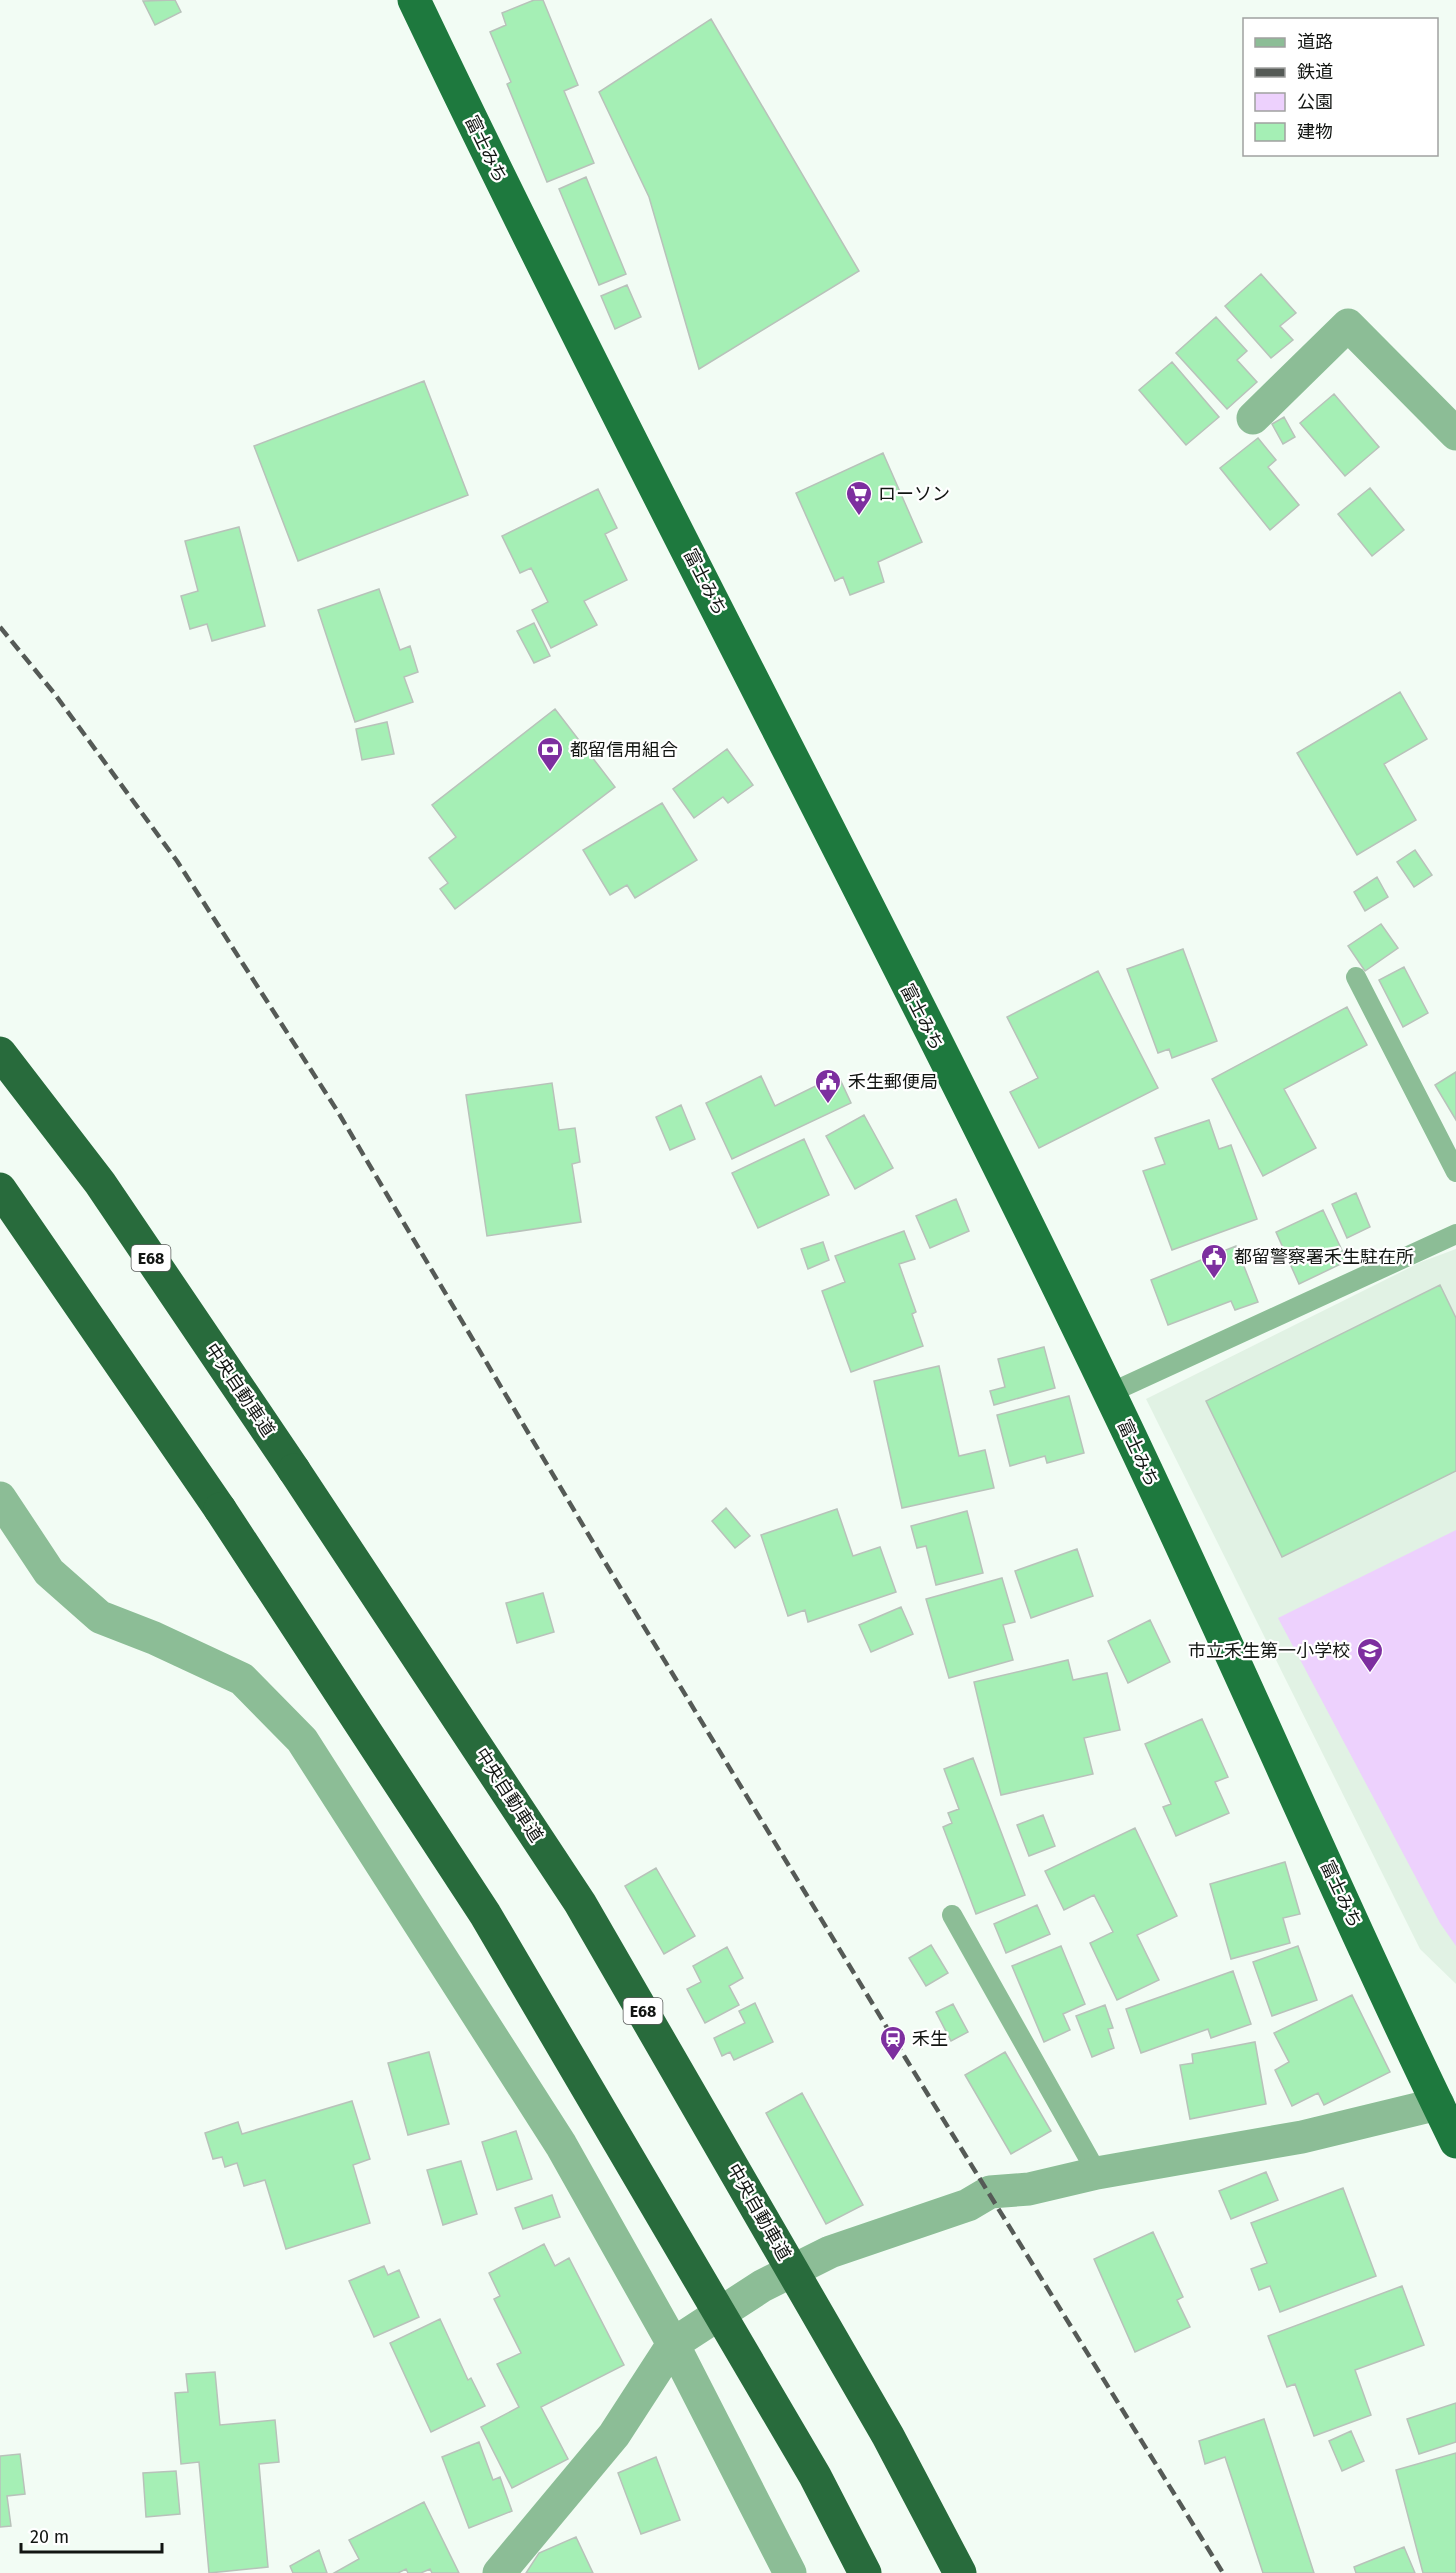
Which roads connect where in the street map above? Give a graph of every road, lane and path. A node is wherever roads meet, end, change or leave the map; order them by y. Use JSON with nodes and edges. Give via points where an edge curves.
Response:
{"nodes":[{"id":1,"x":414,"y":0,"type":"edge"},
{"id":2,"x":1253,"y":418,"type":"dead end"},
{"id":3,"x":1456,"y":434,"type":"edge"},
{"id":4,"x":1356,"y":977,"type":"dead end"},
{"id":5,"x":0,"y":1053,"type":"edge"},
{"id":6,"x":1456,"y":1172,"type":"edge"},
{"id":7,"x":0,"y":1189,"type":"edge"},
{"id":8,"x":1456,"y":1234,"type":"edge"},
{"id":9,"x":1110,"y":1393,"type":"junction"},
{"id":10,"x":0,"y":1498,"type":"edge"},
{"id":11,"x":952,"y":1915,"type":"dead end"},
{"id":12,"x":1438,"y":2104,"type":"junction"},
{"id":13,"x":1456,"y":2142,"type":"edge"},
{"id":14,"x":1097,"y":2173,"type":"junction"},
{"id":15,"x":673,"y":2344,"type":"junction"},
{"id":16,"x":499,"y":2573,"type":"edge"},
{"id":17,"x":790,"y":2573,"type":"edge"},
{"id":18,"x":865,"y":2573,"type":"edge"},
{"id":19,"x":960,"y":2573,"type":"edge"}],
"edges":[{"from":1,"to":9,"type":"highway","name":"富士みち"},
{"from":2,"to":3,"type":"street","via":[[1348,325]]},
{"from":4,"to":6,"type":"lane"},
{"from":5,"to":19,"type":"highway","name":"中央自動車道","number":"E68","bridge":true,"via":[[100,1183],[580,1903],[888,2436]]},
{"from":7,"to":18,"type":"highway","bridge":true,"via":[[219,1509],[485,1914],[815,2476]]},
{"from":8,"to":9,"type":"lane"},
{"from":9,"to":12,"type":"highway","name":"富士みち"},
{"from":10,"to":15,"type":"street","via":[[49,1572],[100,1617],[242,1679],[302,1740],[561,2145]]},
{"from":11,"to":14,"type":"lane"},
{"from":12,"to":13,"type":"highway","name":"富士みち"},
{"from":12,"to":14,"type":"street","via":[[1302,2137]]},
{"from":14,"to":15,"type":"street","via":[[1029,2189],[990,2192],[968,2205],[830,2252],[762,2286]]},
{"from":15,"to":16,"type":"street","via":[[614,2435]]},
{"from":15,"to":17,"type":"street"}]}
